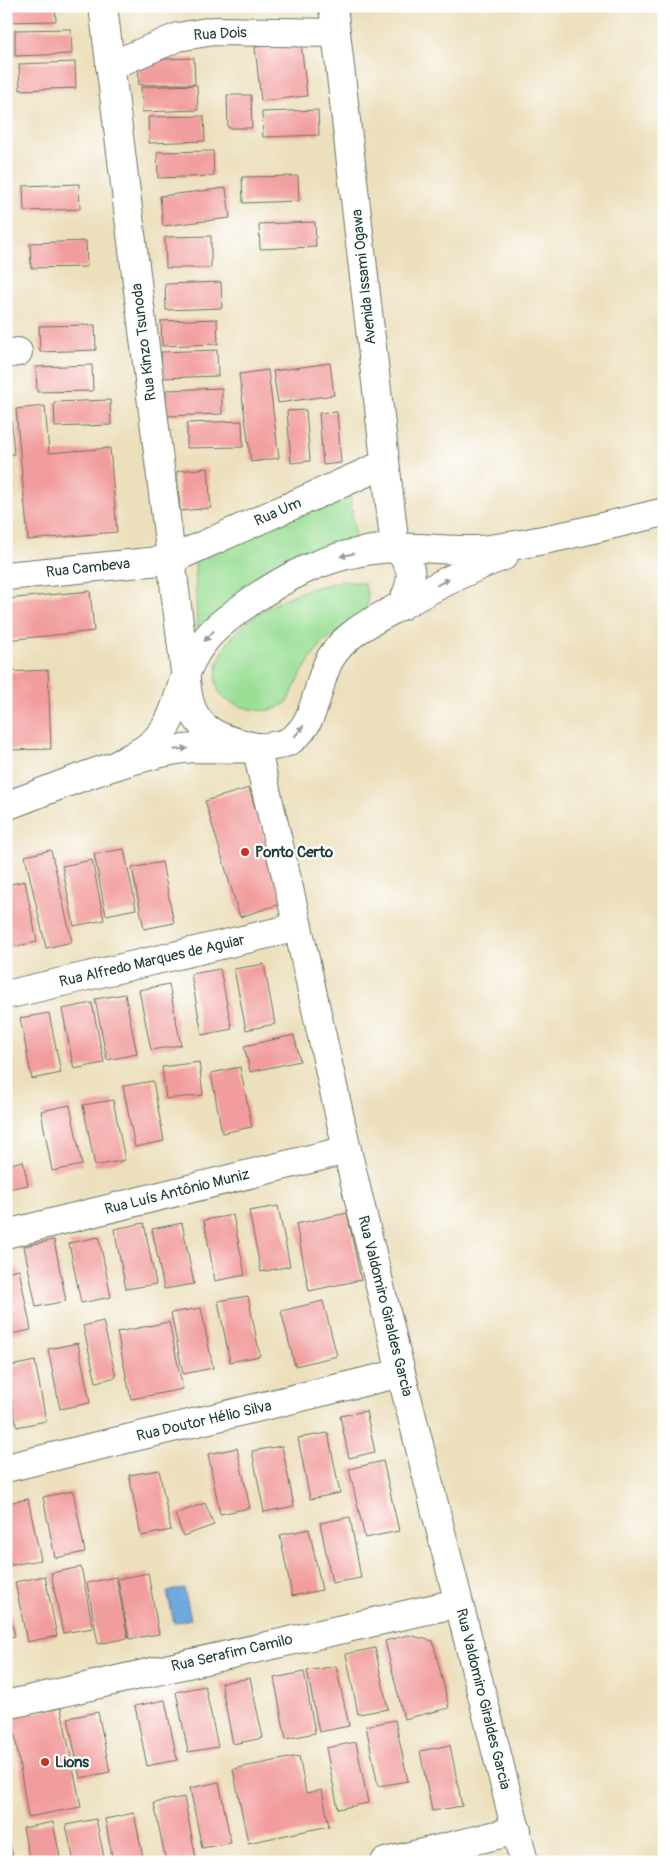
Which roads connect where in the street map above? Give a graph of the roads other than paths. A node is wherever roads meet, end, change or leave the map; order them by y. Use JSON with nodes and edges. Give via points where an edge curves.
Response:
{"nodes":[{"id":1,"x":103,"y":6,"type":"edge"},
{"id":2,"x":333,"y":6,"type":"edge"},
{"id":3,"x":336,"y":33,"type":"junction"},
{"id":4,"x":110,"y":66,"type":"junction"},
{"id":5,"x":385,"y":464,"type":"junction"},
{"id":6,"x":664,"y":512,"type":"edge"},
{"id":7,"x":559,"y":537,"type":"junction"},
{"id":8,"x":395,"y":548,"type":"junction"},
{"id":9,"x":170,"y":560,"type":"junction"},
{"id":10,"x":6,"y":576,"type":"edge"},
{"id":11,"x":401,"y":606,"type":"junction"},
{"id":12,"x":184,"y":677,"type":"junction"},
{"id":13,"x":256,"y":747,"type":"junction"},
{"id":14,"x":116,"y":765,"type":"junction"},
{"id":15,"x":6,"y":806,"type":"edge"},
{"id":16,"x":298,"y":927,"type":"junction"},
{"id":17,"x":6,"y":995,"type":"edge"},
{"id":18,"x":347,"y":1150,"type":"junction"},
{"id":19,"x":6,"y":1234,"type":"edge"},
{"id":20,"x":401,"y":1373,"type":"junction"},
{"id":21,"x":6,"y":1468,"type":"edge"},
{"id":22,"x":458,"y":1603,"type":"junction"},
{"id":23,"x":6,"y":1704,"type":"edge"},
{"id":24,"x":517,"y":1830,"type":"junction"},
{"id":25,"x":386,"y":1862,"type":"edge"},
{"id":26,"x":524,"y":1862,"type":"edge"}],
"edges":[{"from":1,"to":4,"type":"street","name":"Rua Kinzo Tsunoda"},
{"from":2,"to":3,"type":"street","name":"Avenida Issami Ogawa"},
{"from":3,"to":4,"type":"street","name":"Rua Dois","via":[[213,31],[178,37]]},
{"from":3,"to":5,"type":"street","name":"Avenida Issami Ogawa"},
{"from":4,"to":9,"type":"street","name":"Rua Kinzo Tsunoda"},
{"from":5,"to":8,"type":"street","name":"Avenida Issami Ogawa"},
{"from":5,"to":9,"type":"street","name":"Rua Um"},
{"from":6,"to":7,"type":"street"},
{"from":7,"to":8,"type":"street","via":[[461,551]]},
{"from":11,"to":7,"type":"street","one_way":true,"via":[[470,569]]},
{"from":8,"to":11,"type":"street","via":[[405,556],[411,572],[408,592]]},
{"from":8,"to":12,"type":"street","one_way":true,"via":[[333,558],[286,578],[210,634],[199,647]]},
{"from":9,"to":10,"type":"street","name":"Rua Cambeva"},
{"from":9,"to":12,"type":"street","name":"Rua Kinzo Tsunoda"},
{"from":13,"to":11,"type":"street","one_way":true,"via":[[279,746],[292,740],[309,717],[327,667],[340,647],[366,624]]},
{"from":12,"to":13,"type":"street","name":"Rua Kinzo Tsunoda","via":[[195,715],[205,727],[234,742]]},
{"from":12,"to":14,"type":"street","via":[[161,734],[149,746]]},
{"from":14,"to":13,"type":"street","one_way":true,"via":[[171,750]]},
{"from":13,"to":16,"type":"street","name":"Rua Valdomiro Giraldes Garcia"},
{"from":14,"to":15,"type":"street"},
{"from":16,"to":17,"type":"street","name":"Rua Alfredo Marques de Aguiar"},
{"from":16,"to":18,"type":"street","name":"Rua Valdomiro Giraldes Garcia"},
{"from":18,"to":19,"type":"street","name":"Rua Luís Antônio Muniz"},
{"from":18,"to":20,"type":"street","name":"Rua Valdomiro Giraldes Garcia"},
{"from":20,"to":21,"type":"street","name":"Rua Doutor Hélio Silva"},
{"from":20,"to":22,"type":"street","name":"Rua Valdomiro Giraldes Garcia"},
{"from":22,"to":23,"type":"street","name":"Rua Serafim Camilo"},
{"from":22,"to":24,"type":"street","name":"Rua Valdomiro Giraldes Garcia"},
{"from":24,"to":25,"type":"street"},
{"from":24,"to":26,"type":"street","name":"Rua Valdomiro Giraldes Garcia"}]}
